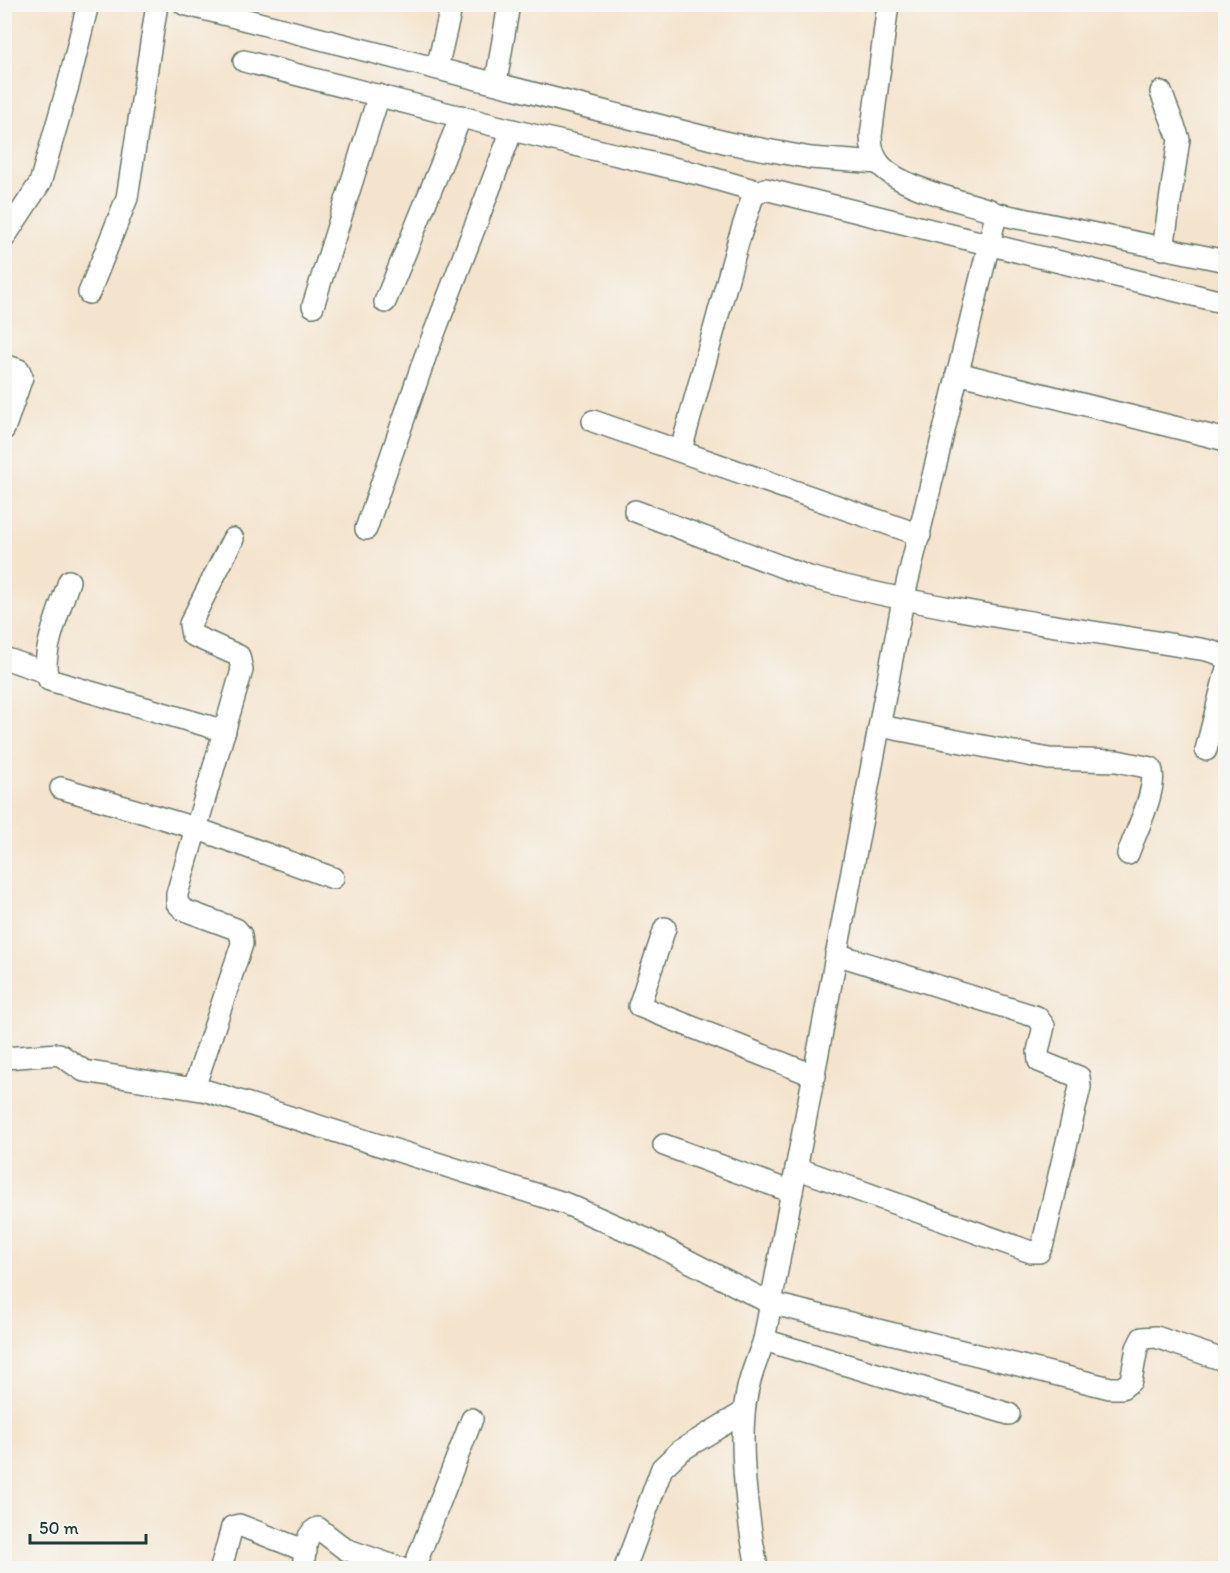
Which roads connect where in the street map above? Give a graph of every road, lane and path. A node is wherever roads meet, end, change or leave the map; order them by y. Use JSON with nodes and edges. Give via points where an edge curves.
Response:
{"nodes":[{"id":1,"x":88,"y":4,"type":"edge"},
{"id":2,"x":157,"y":4,"type":"edge"},
{"id":3,"x":452,"y":4,"type":"edge"},
{"id":4,"x":508,"y":4,"type":"edge"},
{"id":5,"x":888,"y":4,"type":"edge"},
{"id":6,"x":191,"y":5,"type":"edge"},
{"id":7,"x":244,"y":61,"type":"dead end"},
{"id":8,"x":437,"y":68,"type":"junction"},
{"id":9,"x":496,"y":82,"type":"junction"},
{"id":10,"x":1161,"y":92,"type":"dead end"},
{"id":11,"x":379,"y":95,"type":"junction"},
{"id":12,"x":461,"y":116,"type":"junction"},
{"id":13,"x":512,"y":130,"type":"junction"},
{"id":14,"x":879,"y":163,"type":"junction"},
{"id":15,"x":757,"y":191,"type":"junction"},
{"id":16,"x":993,"y":226,"type":"junction"},
{"id":17,"x":4,"y":238,"type":"edge"},
{"id":18,"x":1163,"y":249,"type":"junction"},
{"id":19,"x":1226,"y":261,"type":"edge"},
{"id":20,"x":89,"y":294,"type":"dead end"},
{"id":21,"x":385,"y":302,"type":"dead end"},
{"id":22,"x":1226,"y":303,"type":"edge"},
{"id":23,"x":313,"y":306,"type":"dead end"},
{"id":24,"x":4,"y":365,"type":"edge"},
{"id":25,"x":957,"y":373,"type":"junction"},
{"id":26,"x":593,"y":421,"type":"dead end"},
{"id":27,"x":4,"y":429,"type":"edge"},
{"id":28,"x":1226,"y":440,"type":"edge"},
{"id":29,"x":681,"y":450,"type":"junction"},
{"id":30,"x":635,"y":511,"type":"dead end"},
{"id":31,"x":366,"y":529,"type":"dead end"},
{"id":32,"x":920,"y":535,"type":"junction"},
{"id":33,"x":234,"y":539,"type":"dead end"},
{"id":34,"x":69,"y":581,"type":"dead end"},
{"id":35,"x":903,"y":600,"type":"junction"},
{"id":36,"x":4,"y":658,"type":"edge"},
{"id":37,"x":1226,"y":661,"type":"edge"},
{"id":38,"x":45,"y":672,"type":"junction"},
{"id":39,"x":1226,"y":672,"type":"edge"},
{"id":40,"x":880,"y":726,"type":"junction"},
{"id":41,"x":225,"y":731,"type":"junction"},
{"id":42,"x":1206,"y":750,"type":"dead end"},
{"id":43,"x":61,"y":788,"type":"dead end"},
{"id":44,"x":195,"y":828,"type":"junction"},
{"id":45,"x":1128,"y":854,"type":"dead end"},
{"id":46,"x":333,"y":878,"type":"dead end"},
{"id":47,"x":665,"y":928,"type":"dead end"},
{"id":48,"x":836,"y":954,"type":"junction"},
{"id":49,"x":4,"y":1058,"type":"edge"},
{"id":50,"x":815,"y":1076,"type":"junction"},
{"id":51,"x":194,"y":1088,"type":"junction"},
{"id":52,"x":664,"y":1145,"type":"dead end"},
{"id":53,"x":796,"y":1168,"type":"junction"},
{"id":54,"x":792,"y":1192,"type":"junction"},
{"id":55,"x":770,"y":1303,"type":"junction"},
{"id":56,"x":764,"y":1340,"type":"junction"},
{"id":57,"x":1226,"y":1361,"type":"edge"},
{"id":58,"x":744,"y":1412,"type":"junction"},
{"id":59,"x":1009,"y":1414,"type":"dead end"},
{"id":60,"x":472,"y":1419,"type":"dead end"},
{"id":61,"x":304,"y":1560,"type":"edge"},
{"id":62,"x":221,"y":1569,"type":"edge"},
{"id":63,"x":400,"y":1569,"type":"edge"},
{"id":64,"x":414,"y":1569,"type":"edge"},
{"id":65,"x":625,"y":1569,"type":"edge"},
{"id":66,"x":757,"y":1569,"type":"edge"}],
"edges":[{"from":1,"to":17,"type":"street","via":[[40,183]]},
{"from":2,"to":20,"type":"street","via":[[127,198]]},
{"from":3,"to":8,"type":"street"},
{"from":4,"to":9,"type":"street"},
{"from":5,"to":14,"type":"street","via":[[871,136]]},
{"from":6,"to":8,"type":"street"},
{"from":7,"to":11,"type":"street"},
{"from":8,"to":9,"type":"street"},
{"from":9,"to":14,"type":"street","via":[[506,88],[728,143],[811,158]]},
{"from":10,"to":18,"type":"street","via":[[1179,140]]},
{"from":11,"to":12,"type":"street"},
{"from":11,"to":23,"type":"street"},
{"from":12,"to":13,"type":"street"},
{"from":12,"to":21,"type":"street"},
{"from":13,"to":15,"type":"street"},
{"from":13,"to":31,"type":"street","via":[[425,357]]},
{"from":14,"to":16,"type":"street"},
{"from":15,"to":16,"type":"street","via":[[773,190]]},
{"from":15,"to":29,"type":"street","via":[[738,242]]},
{"from":16,"to":18,"type":"street"},
{"from":16,"to":22,"type":"street"},
{"from":16,"to":25,"type":"street"},
{"from":18,"to":19,"type":"street"},
{"from":24,"to":27,"type":"street","via":[[19,370],[22,377]]},
{"from":25,"to":28,"type":"street"},
{"from":25,"to":32,"type":"street"},
{"from":26,"to":29,"type":"street"},
{"from":29,"to":32,"type":"street"},
{"from":30,"to":35,"type":"street","via":[[809,577]]},
{"from":32,"to":35,"type":"street"},
{"from":33,"to":41,"type":"street","via":[[190,624],[192,635],[239,656],[242,661]]},
{"from":34,"to":38,"type":"street"},
{"from":35,"to":37,"type":"street","via":[[1206,650],[1220,654]]},
{"from":35,"to":40,"type":"street"},
{"from":36,"to":38,"type":"street"},
{"from":38,"to":41,"type":"street","via":[[49,680]]},
{"from":39,"to":42,"type":"street"},
{"from":40,"to":45,"type":"street","via":[[1049,759],[1117,761],[1151,768],[1151,789]]},
{"from":40,"to":48,"type":"street"},
{"from":41,"to":44,"type":"street"},
{"from":43,"to":44,"type":"street"},
{"from":44,"to":46,"type":"street"},
{"from":44,"to":51,"type":"street","via":[[177,903],[184,910],[236,929],[242,944]]},
{"from":47,"to":50,"type":"street","via":[[639,1006]]},
{"from":48,"to":50,"type":"street"},
{"from":48,"to":53,"type":"street","via":[[1037,1017],[1044,1026],[1039,1062],[1079,1077],[1080,1087],[1039,1252]]},
{"from":49,"to":51,"type":"street","via":[[59,1054],[84,1071]]},
{"from":50,"to":53,"type":"street"},
{"from":51,"to":55,"type":"street","via":[[564,1203],[646,1239]]},
{"from":52,"to":54,"type":"street"},
{"from":53,"to":54,"type":"street"},
{"from":54,"to":55,"type":"street"},
{"from":55,"to":56,"type":"street"},
{"from":55,"to":57,"type":"street","via":[[1110,1389],[1122,1388],[1131,1381],[1142,1338],[1156,1336]]},
{"from":56,"to":58,"type":"street"},
{"from":56,"to":59,"type":"street"},
{"from":58,"to":65,"type":"street","via":[[680,1451],[662,1468]]},
{"from":58,"to":66,"type":"street","via":[[749,1519]]},
{"from":60,"to":64,"type":"street"},
{"from":61,"to":62,"type":"street","via":[[239,1525],[232,1527]]},
{"from":61,"to":63,"type":"street","via":[[309,1536],[318,1528],[345,1549]]}]}
